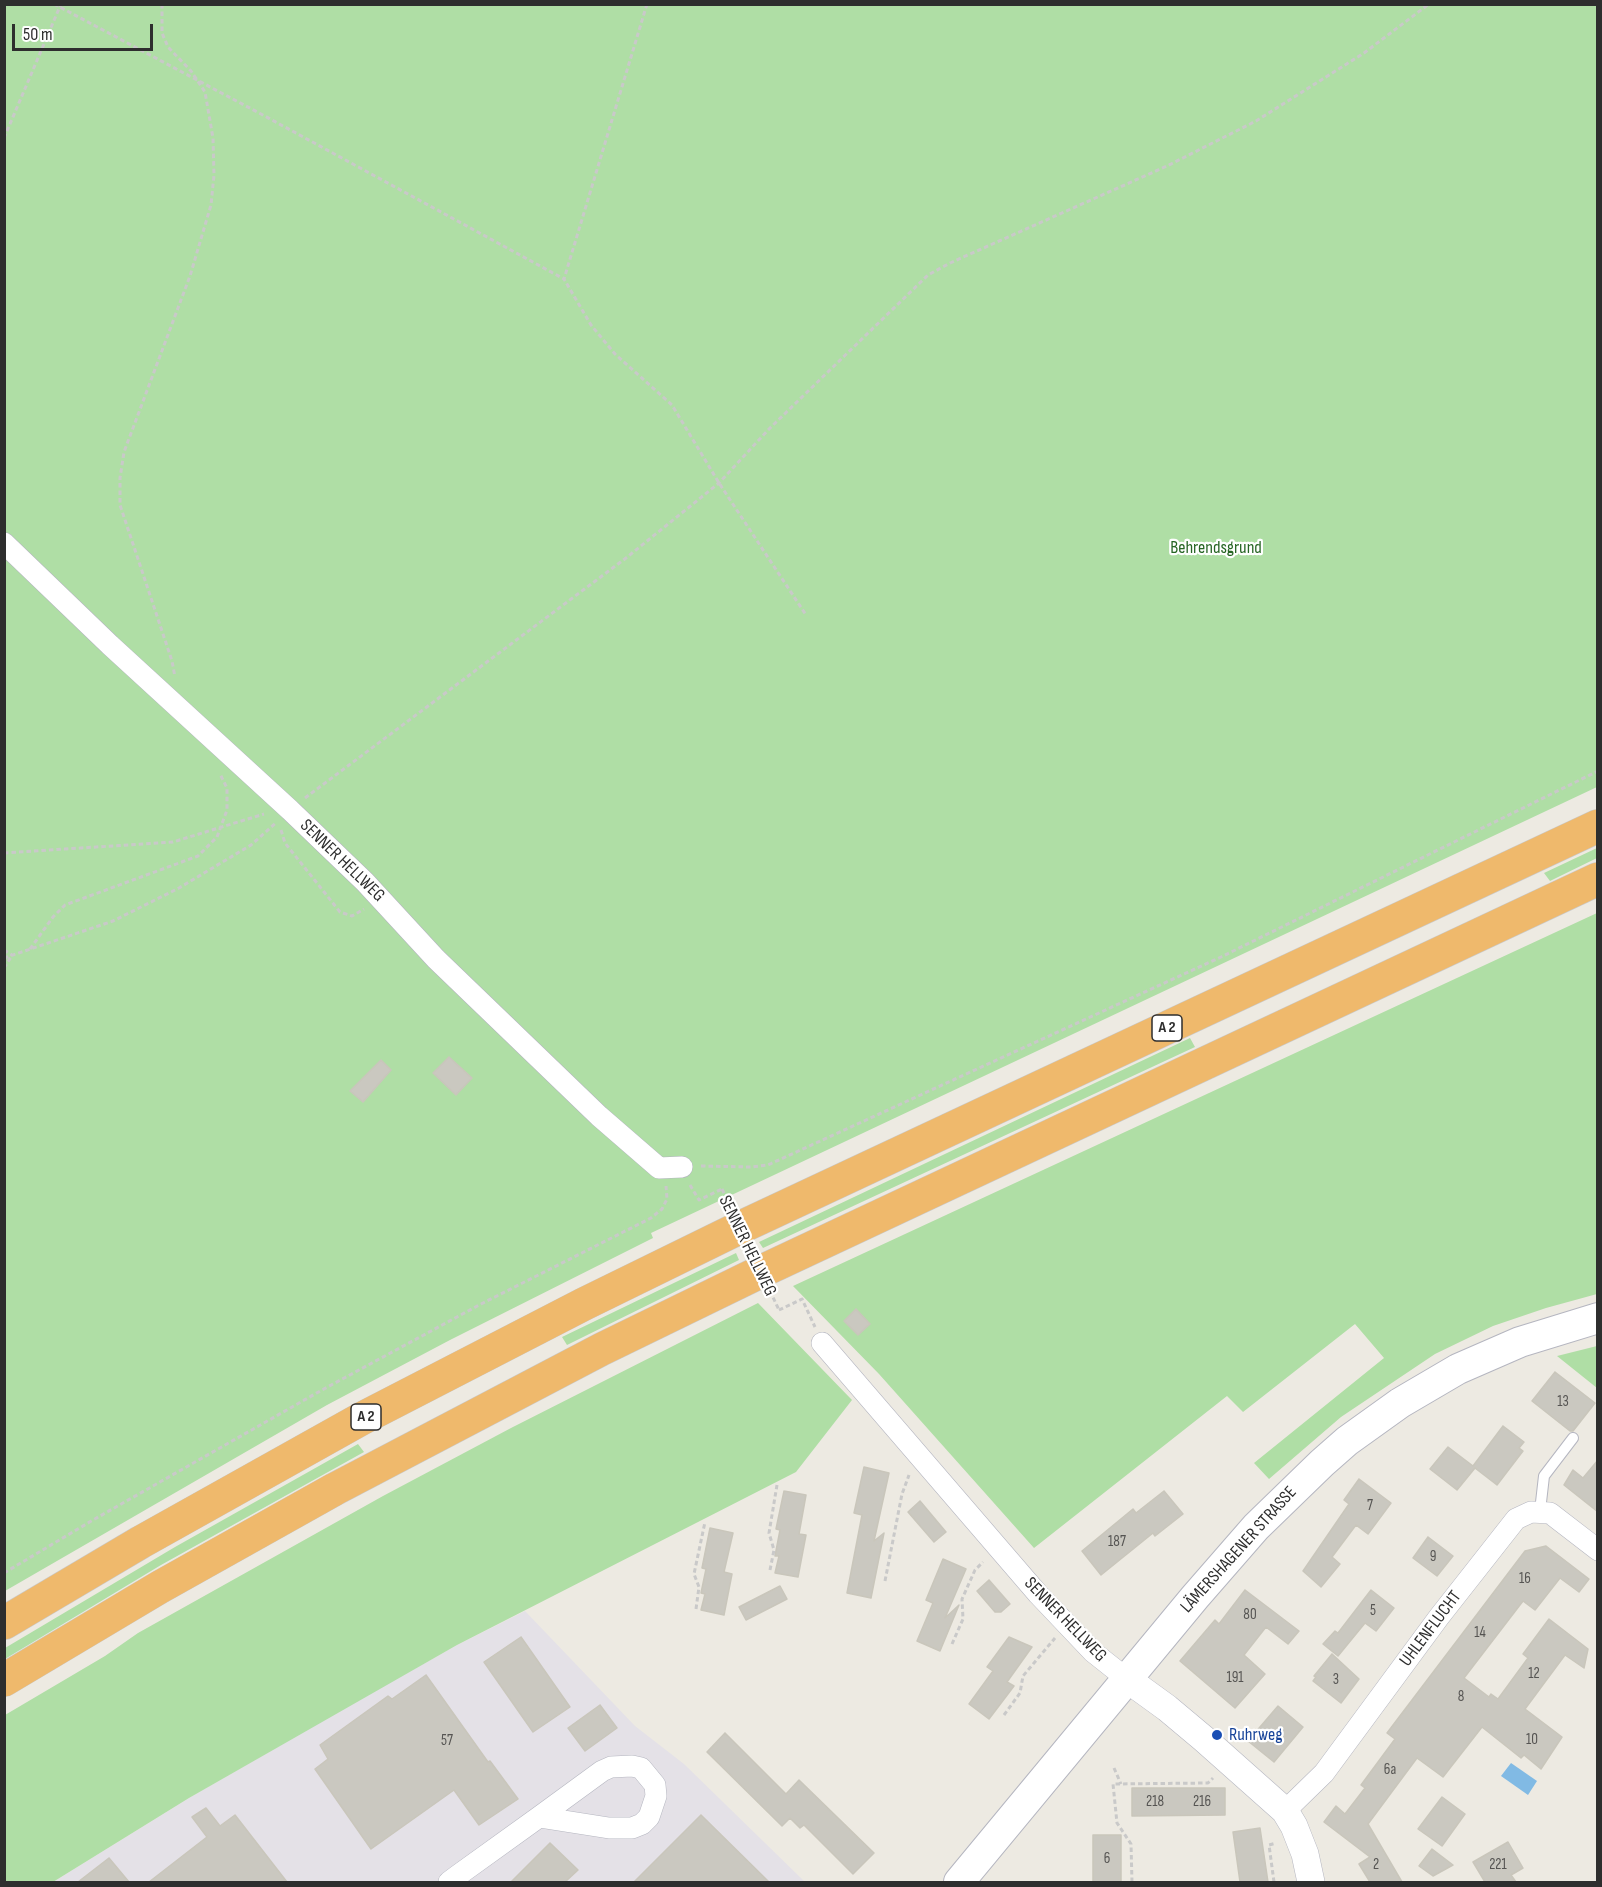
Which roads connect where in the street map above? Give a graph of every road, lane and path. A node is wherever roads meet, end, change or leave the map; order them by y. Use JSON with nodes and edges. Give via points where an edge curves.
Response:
{"nodes":[{"id":1,"x":54,"y":4,"type":"edge"},
{"id":2,"x":162,"y":4,"type":"edge"},
{"id":3,"x":647,"y":4,"type":"edge"},
{"id":4,"x":1429,"y":4,"type":"edge"},
{"id":5,"x":60,"y":6,"type":"edge"},
{"id":6,"x":197,"y":80,"type":"junction"},
{"id":7,"x":4,"y":138,"type":"edge"},
{"id":8,"x":564,"y":279,"type":"junction"},
{"id":9,"x":719,"y":483,"type":"junction"},
{"id":10,"x":4,"y":543,"type":"edge"},
{"id":11,"x":806,"y":615,"type":"dead end"},
{"id":12,"x":182,"y":711,"type":"junction"},
{"id":13,"x":217,"y":769,"type":"dead end"},
{"id":14,"x":1598,"y":771,"type":"edge"},
{"id":15,"x":284,"y":816,"type":"junction"},
{"id":16,"x":1598,"y":826,"type":"edge"},
{"id":17,"x":220,"y":828,"type":"junction"},
{"id":18,"x":4,"y":853,"type":"edge"},
{"id":19,"x":1598,"y":879,"type":"edge"},
{"id":20,"x":379,"y":896,"type":"junction"},
{"id":21,"x":30,"y":949,"type":"junction"},
{"id":22,"x":4,"y":950,"type":"edge"},
{"id":23,"x":12,"y":955,"type":"junction"},
{"id":24,"x":4,"y":958,"type":"edge"},
{"id":25,"x":4,"y":968,"type":"edge"},
{"id":26,"x":659,"y":1168,"type":"junction"},
{"id":27,"x":685,"y":1175,"type":"junction"},
{"id":28,"x":810,"y":1317,"type":"dead end"},
{"id":29,"x":1598,"y":1318,"type":"edge"},
{"id":30,"x":822,"y":1342,"type":"dead end"},
{"id":31,"x":1573,"y":1438,"type":"dead end"},
{"id":32,"x":919,"y":1456,"type":"junction"},
{"id":33,"x":777,"y":1485,"type":"dead end"},
{"id":34,"x":1540,"y":1511,"type":"junction"},
{"id":35,"x":705,"y":1522,"type":"dead end"},
{"id":36,"x":998,"y":1547,"type":"junction"},
{"id":37,"x":1598,"y":1550,"type":"edge"},
{"id":38,"x":770,"y":1570,"type":"dead end"},
{"id":39,"x":4,"y":1574,"type":"edge"},
{"id":40,"x":885,"y":1581,"type":"dead end"},
{"id":41,"x":696,"y":1609,"type":"dead end"},
{"id":42,"x":4,"y":1623,"type":"edge"},
{"id":43,"x":1066,"y":1624,"type":"junction"},
{"id":44,"x":952,"y":1644,"type":"dead end"},
{"id":45,"x":1126,"y":1679,"type":"junction"},
{"id":46,"x":4,"y":1680,"type":"edge"},
{"id":47,"x":1004,"y":1715,"type":"dead end"},
{"id":48,"x":1114,"y":1768,"type":"dead end"},
{"id":49,"x":1218,"y":1773,"type":"dead end"},
{"id":50,"x":1121,"y":1784,"type":"junction"},
{"id":51,"x":1285,"y":1811,"type":"junction"},
{"id":52,"x":538,"y":1817,"type":"junction"},
{"id":53,"x":1299,"y":1836,"type":"junction"},
{"id":54,"x":448,"y":1882,"type":"edge"},
{"id":55,"x":959,"y":1882,"type":"edge"},
{"id":56,"x":1132,"y":1882,"type":"edge"},
{"id":57,"x":1274,"y":1882,"type":"edge"},
{"id":58,"x":1311,"y":1882,"type":"edge"}],
"edges":[{"from":1,"to":5,"type":"path"},
{"from":2,"to":6,"type":"path","via":[[162,33],[168,47]]},
{"from":3,"to":8,"type":"path"},
{"from":4,"to":9,"type":"path","via":[[1364,53],[1256,121],[928,275],[769,429]]},
{"from":5,"to":6,"type":"path"},
{"from":5,"to":7,"type":"path"},
{"from":6,"to":8,"type":"path"},
{"from":6,"to":12,"type":"path","via":[[205,92],[213,138],[211,205],[190,276],[124,452],[120,478],[120,505],[172,661]]},
{"from":8,"to":9,"type":"path","via":[[615,354],[672,405]]},
{"from":9,"to":11,"type":"path"},
{"from":9,"to":15,"type":"path","via":[[626,558]]},
{"from":10,"to":12,"type":"street","name":"SENNER HELLWEG"},
{"from":12,"to":15,"type":"street","name":"SENNER HELLWEG"},
{"from":13,"to":17,"type":"path","via":[[227,788],[227,810]]},
{"from":14,"to":27,"type":"path","via":[[1221,957],[768,1164]]},
{"from":15,"to":17,"type":"path","via":[[257,815]]},
{"from":15,"to":20,"type":"street","name":"SENNER HELLWEG"},
{"from":15,"to":20,"type":"path","via":[[285,843],[340,912],[352,915],[362,911]]},
{"from":15,"to":21,"type":"path","via":[[251,845],[179,888],[113,921]]},
{"from":16,"to":42,"type":"highway","number":"A 2","via":[[575,1308],[361,1419]]},
{"from":17,"to":18,"type":"path","via":[[173,842]]},
{"from":17,"to":21,"type":"path","via":[[217,837],[198,856],[65,905]]},
{"from":19,"to":46,"type":"highway","via":[[602,1349],[335,1489]]},
{"from":20,"to":26,"type":"street","name":"SENNER HELLWEG","via":[[445,967],[599,1116]]},
{"from":21,"to":23,"type":"path"},
{"from":22,"to":23,"type":"path"},
{"from":23,"to":24,"type":"path"},
{"from":23,"to":25,"type":"path"},
{"from":26,"to":27,"type":"street"},
{"from":26,"to":39,"type":"path","via":[[667,1199],[651,1218],[322,1390]]},
{"from":27,"to":28,"type":"path","name":"SENNER HELLWEG","bridge":true,"via":[[699,1200],[722,1189],[779,1310],[802,1299]]},
{"from":29,"to":45,"type":"main road","name":"LÄMERSHAGENER STRASSE","via":[[1520,1342],[1458,1369],[1354,1436],[1256,1527]]},
{"from":30,"to":32,"type":"street","name":"SENNER HELLWEG"},
{"from":31,"to":34,"type":"lane","via":[[1544,1476]]},
{"from":32,"to":36,"type":"street","name":"SENNER HELLWEG"},
{"from":32,"to":40,"type":"path","via":[[902,1494]]},
{"from":33,"to":38,"type":"path","via":[[769,1533],[774,1550]]},
{"from":34,"to":37,"type":"street","via":[[1550,1512]]},
{"from":34,"to":51,"type":"street","name":"UHLENFLUCHT","via":[[1516,1519],[1324,1773]]},
{"from":35,"to":41,"type":"path","via":[[693,1574],[699,1587]]},
{"from":36,"to":43,"type":"street","name":"SENNER HELLWEG"},
{"from":36,"to":44,"type":"path","via":[[975,1570],[962,1599],[963,1619]]},
{"from":43,"to":45,"type":"street","name":"SENNER HELLWEG"},
{"from":43,"to":47,"type":"path","via":[[1023,1676],[1020,1693]]},
{"from":45,"to":51,"type":"street","name":"SENNER HELLWEG","via":[[1167,1708]]},
{"from":45,"to":55,"type":"main road","name":"LÄMERSHAGENER STRASSE"},
{"from":48,"to":50,"type":"path"},
{"from":49,"to":50,"type":"path","via":[[1208,1783]]},
{"from":50,"to":56,"type":"path","via":[[1113,1784],[1115,1815],[1131,1844]]},
{"from":51,"to":53,"type":"street","name":"SENNER HELLWEG"},
{"from":52,"to":52,"type":"street","via":[[632,1828],[649,1817],[656,1796],[655,1785],[641,1768],[611,1767]]},
{"from":52,"to":54,"type":"street"},
{"from":53,"to":57,"type":"path","via":[[1269,1845]]},
{"from":53,"to":58,"type":"street","name":"SENNER HELLWEG"}]}
